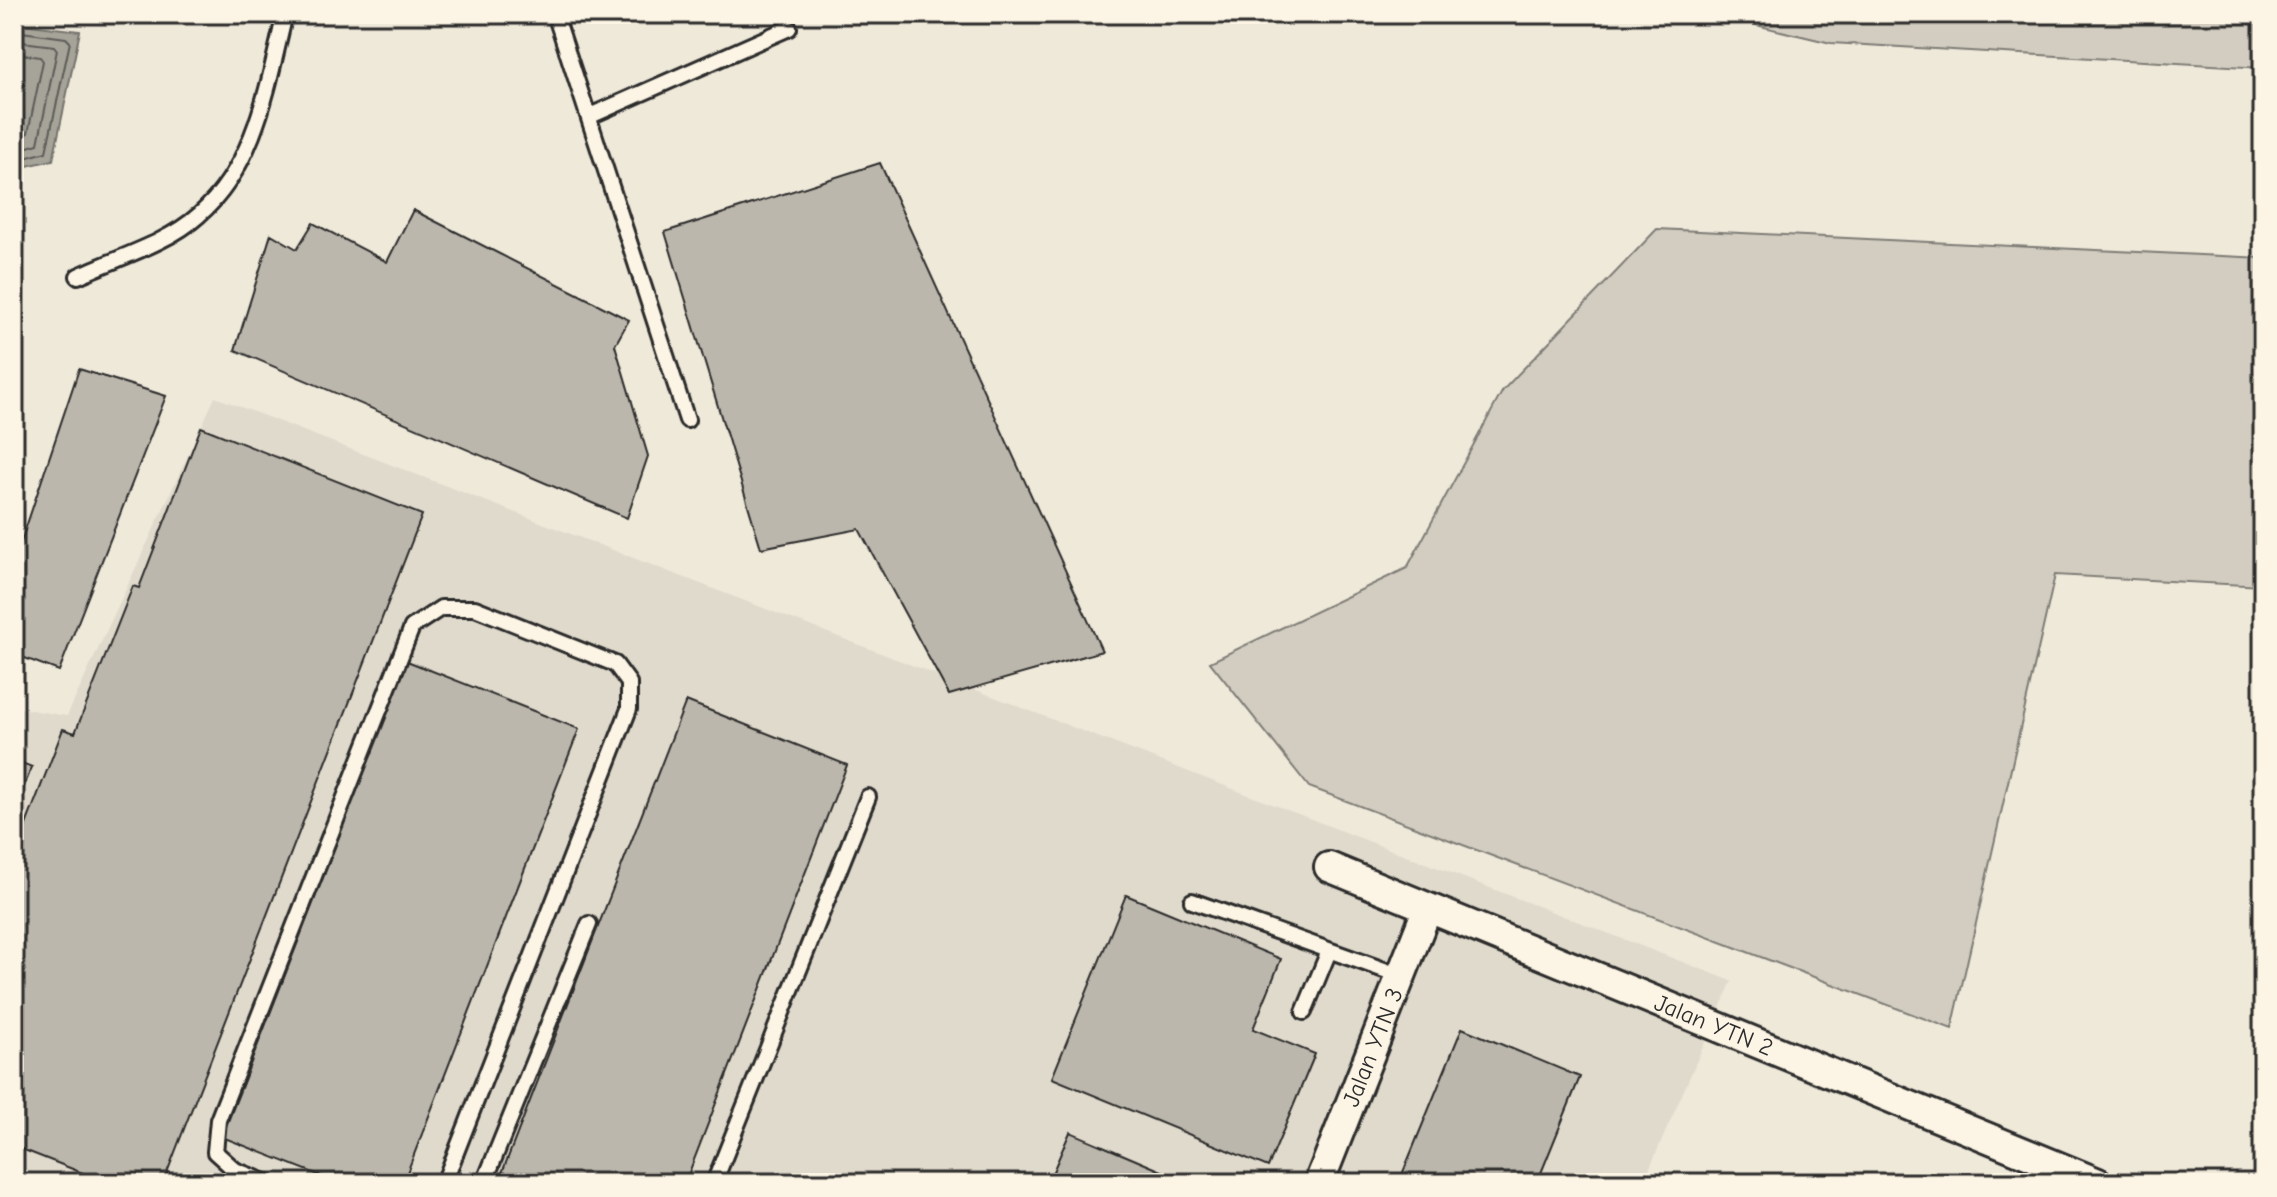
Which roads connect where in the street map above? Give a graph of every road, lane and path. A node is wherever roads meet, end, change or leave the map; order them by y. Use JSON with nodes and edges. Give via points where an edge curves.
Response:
{"nodes":[{"id":1,"x":285,"y":14,"type":"edge"},
{"id":2,"x":555,"y":14,"type":"edge"},
{"id":3,"x":789,"y":28,"type":"dead end"},
{"id":4,"x":590,"y":116,"type":"junction"},
{"id":5,"x":78,"y":276,"type":"dead end"},
{"id":6,"x":687,"y":420,"type":"dead end"},
{"id":7,"x":868,"y":797,"type":"dead end"},
{"id":8,"x":1329,"y":867,"type":"dead end"},
{"id":9,"x":1192,"y":901,"type":"dead end"},
{"id":10,"x":1427,"y":910,"type":"junction"},
{"id":11,"x":589,"y":924,"type":"dead end"},
{"id":12,"x":1329,"y":951,"type":"junction"},
{"id":13,"x":1401,"y":976,"type":"junction"},
{"id":14,"x":1304,"y":1012,"type":"dead end"},
{"id":15,"x":268,"y":1183,"type":"edge"},
{"id":16,"x":444,"y":1183,"type":"edge"},
{"id":17,"x":484,"y":1183,"type":"edge"},
{"id":18,"x":714,"y":1183,"type":"edge"},
{"id":19,"x":1319,"y":1183,"type":"edge"},
{"id":20,"x":2098,"y":1183,"type":"edge"}],
"edges":[{"from":1,"to":5,"type":"lane","via":[[258,122],[234,172],[199,216]]},
{"from":2,"to":4,"type":"lane"},
{"from":3,"to":4,"type":"lane"},
{"from":4,"to":6,"type":"lane"},
{"from":7,"to":18,"type":"lane"},
{"from":8,"to":10,"type":"street","name":"Jalan YTN 2"},
{"from":9,"to":12,"type":"lane"},
{"from":10,"to":13,"type":"street","name":"Jalan YTN 3"},
{"from":10,"to":20,"type":"street","name":"Jalan YTN 2"},
{"from":11,"to":17,"type":"lane"},
{"from":12,"to":13,"type":"lane"},
{"from":12,"to":14,"type":"lane"},
{"from":13,"to":19,"type":"street","name":"Jalan YTN 3"},
{"from":15,"to":16,"type":"lane","via":[[235,1170],[215,1152],[218,1120],[412,627],[441,608],[475,608],[615,664],[629,683],[629,709]]}]}
